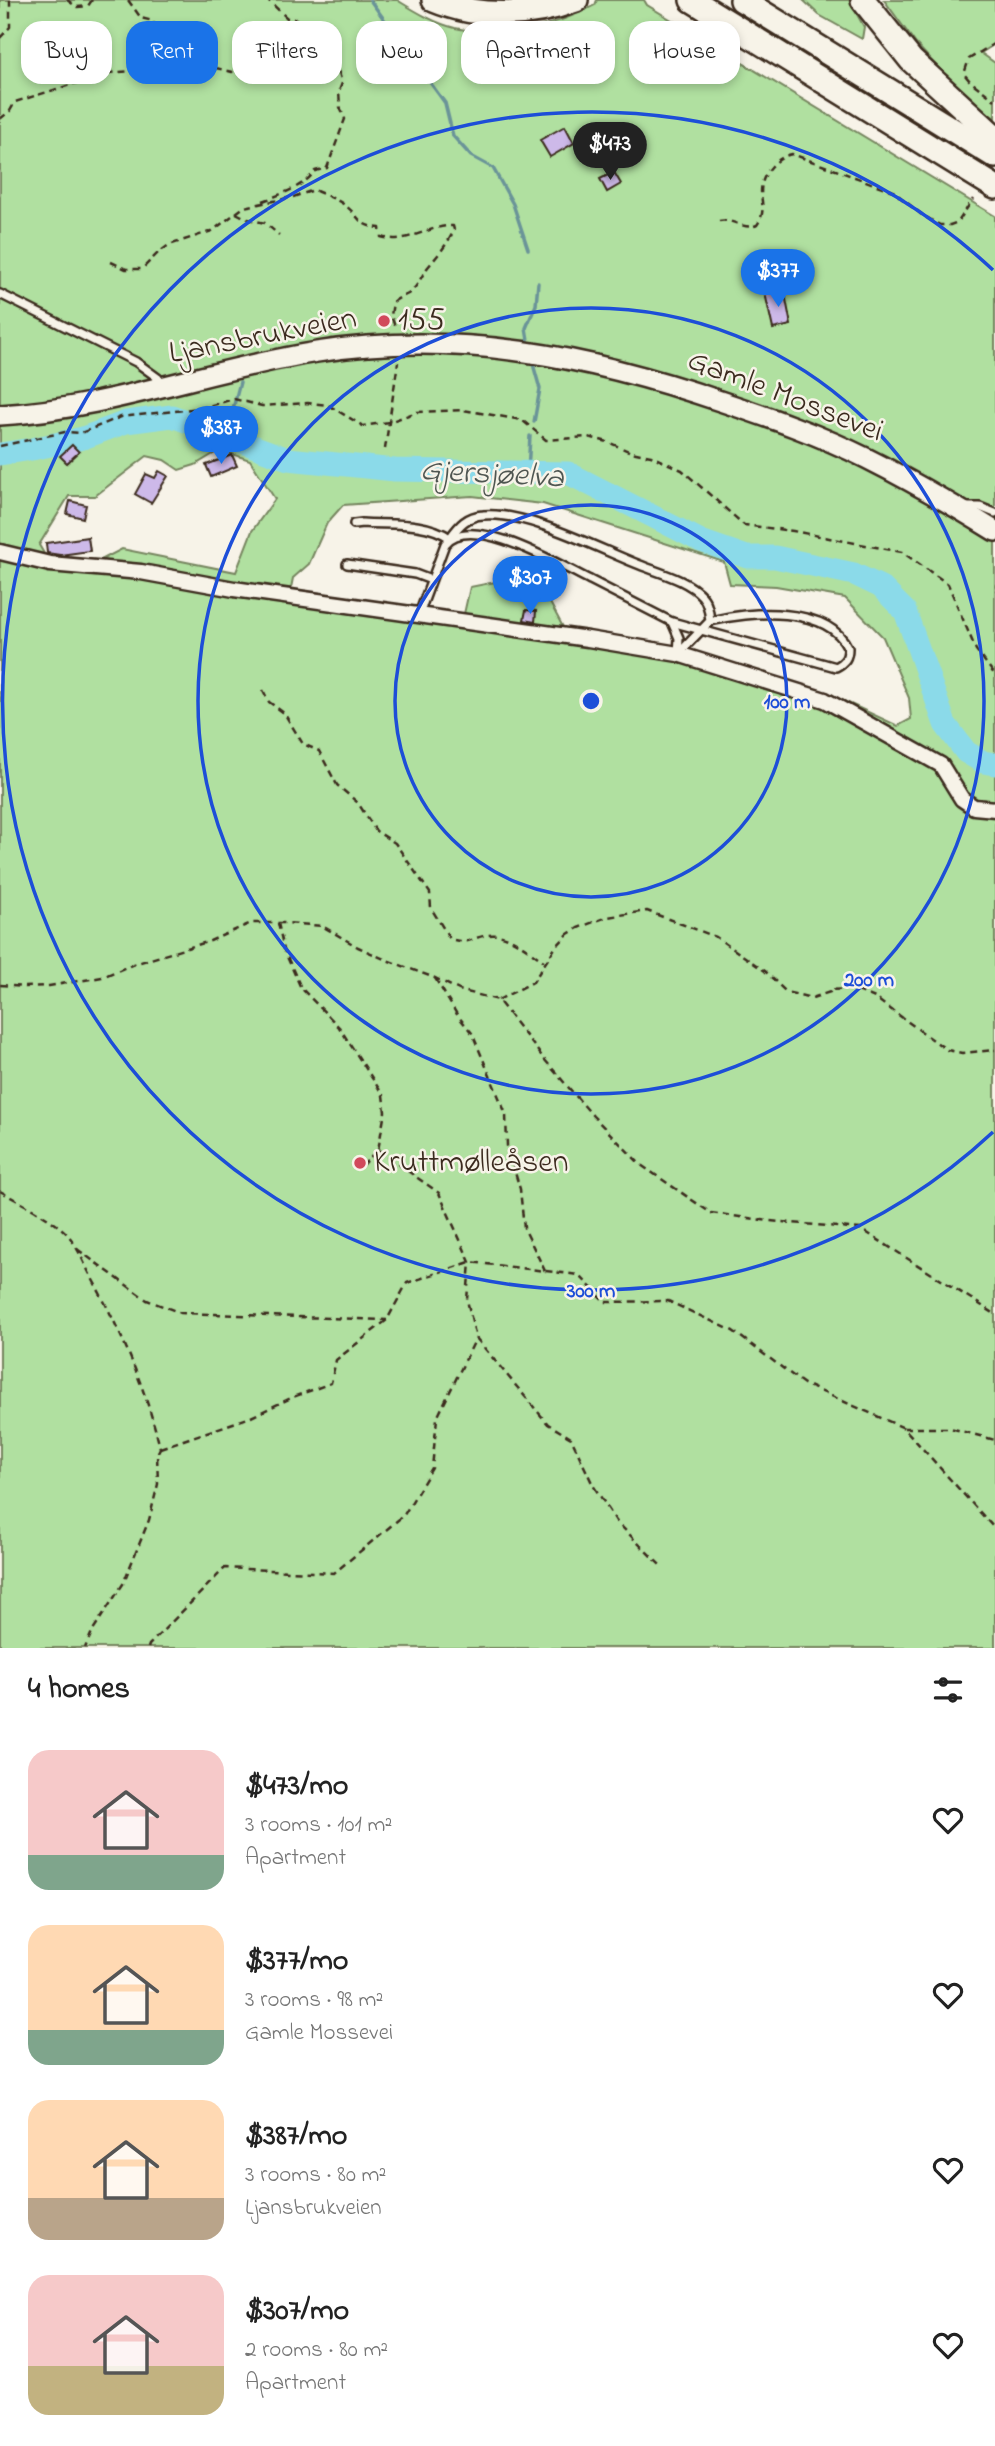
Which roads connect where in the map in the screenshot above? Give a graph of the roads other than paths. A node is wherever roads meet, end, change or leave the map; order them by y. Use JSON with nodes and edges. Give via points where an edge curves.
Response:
{"nodes":[{"id":1,"x":434,"y":0,"type":"edge"},
{"id":2,"x":576,"y":0,"type":"edge"},
{"id":3,"x":692,"y":0,"type":"edge"},
{"id":4,"x":742,"y":0,"type":"edge"},
{"id":5,"x":863,"y":0,"type":"edge"},
{"id":6,"x":995,"y":137,"type":"edge"},
{"id":7,"x":995,"y":156,"type":"edge"},
{"id":8,"x":995,"y":187,"type":"edge"},
{"id":9,"x":0,"y":293,"type":"edge"},
{"id":10,"x":540,"y":354,"type":"joint"},
{"id":11,"x":163,"y":386,"type":"junction"},
{"id":12,"x":0,"y":415,"type":"edge"},
{"id":13,"x":958,"y":508,"type":"junction"},
{"id":14,"x":995,"y":513,"type":"edge"},
{"id":15,"x":354,"y":524,"type":"dead end"},
{"id":16,"x":995,"y":531,"type":"edge"},
{"id":17,"x":450,"y":538,"type":"junction"},
{"id":18,"x":0,"y":552,"type":"edge"},
{"id":19,"x":347,"y":564,"type":"dead end"},
{"id":20,"x":431,"y":580,"type":"junction"},
{"id":21,"x":419,"y":615,"type":"junction"},
{"id":22,"x":710,"y":621,"type":"junction"},
{"id":23,"x":672,"y":622,"type":"junction"},
{"id":24,"x":702,"y":630,"type":"junction"},
{"id":25,"x":678,"y":654,"type":"junction"},
{"id":26,"x":995,"y":809,"type":"edge"}],
"edges":[{"from":1,"to":2,"type":"highway","via":[[498,14],[537,11]]},
{"from":3,"to":8,"type":"highway"},
{"from":4,"to":7,"type":"highway"},
{"from":5,"to":6,"type":"highway","via":[[911,60]]},
{"from":9,"to":11,"type":"lane","via":[[136,362]]},
{"from":10,"to":11,"type":"main road","name":"Ljansbrukveien","via":[[474,345],[401,344],[315,352]]},
{"from":10,"to":13,"type":"main road","name":"Gamle Mossevei","via":[[638,375],[791,426],[864,457]]},
{"from":11,"to":12,"type":"main road","name":"Ljansbrukveien","via":[[56,410]]},
{"from":13,"to":14,"type":"lane","via":[[973,506]]},
{"from":13,"to":16,"type":"main road","name":"Gamle Mossevei"},
{"from":15,"to":17,"type":"lane","via":[[420,527]]},
{"from":17,"to":20,"type":"lane"},
{"from":17,"to":22,"type":"lane","via":[[460,524],[484,515],[553,529],[695,590],[704,597]]},
{"from":17,"to":23,"type":"lane","via":[[480,535],[522,546]]},
{"from":18,"to":21,"type":"street","via":[[50,564],[141,572]]},
{"from":19,"to":20,"type":"lane"},
{"from":20,"to":21,"type":"lane"},
{"from":21,"to":25,"type":"street"},
{"from":22,"to":24,"type":"lane"},
{"from":22,"to":24,"type":"lane","via":[[761,612],[787,614],[837,632],[848,656],[836,667]]},
{"from":23,"to":24,"type":"lane"},
{"from":23,"to":25,"type":"lane","via":[[679,638]]},
{"from":24,"to":25,"type":"lane"},
{"from":25,"to":26,"type":"street","via":[[825,700],[941,765],[962,799],[974,807]]}]}
